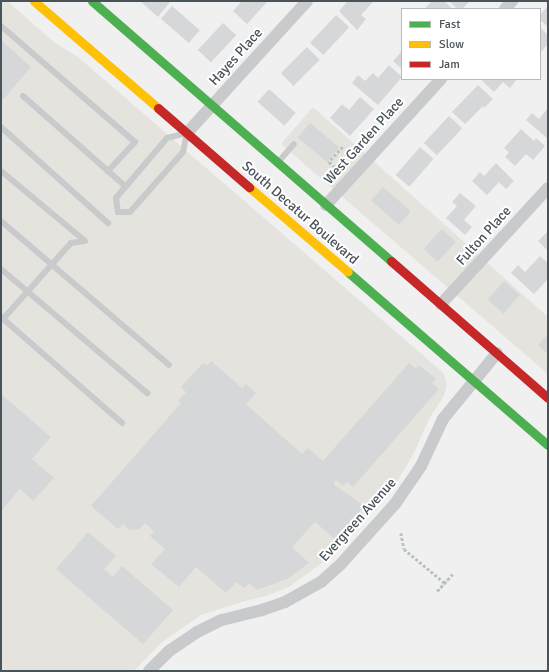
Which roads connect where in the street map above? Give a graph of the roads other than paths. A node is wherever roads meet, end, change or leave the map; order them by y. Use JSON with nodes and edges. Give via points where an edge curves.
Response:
{"nodes":[{"id":1,"x":34,"y":1,"type":"edge"},
{"id":2,"x":92,"y":1,"type":"edge"},
{"id":3,"x":308,"y":1,"type":"edge"},
{"id":4,"x":1,"y":26,"type":"edge"},
{"id":5,"x":440,"y":80,"type":"edge"},
{"id":6,"x":23,"y":96,"type":"dead end"},
{"id":7,"x":212,"y":106,"type":"junction"},
{"id":8,"x":1,"y":127,"type":"edge"},
{"id":9,"x":187,"y":133,"type":"junction"},
{"id":10,"x":294,"y":144,"type":"dead end"},
{"id":11,"x":277,"y":163,"type":"junction"},
{"id":12,"x":1,"y":171,"type":"edge"},
{"id":13,"x":108,"y":171,"type":"junction"},
{"id":14,"x":126,"y":186,"type":"junction"},
{"id":15,"x":548,"y":188,"type":"edge"},
{"id":16,"x":326,"y":205,"type":"junction"},
{"id":17,"x":1,"y":221,"type":"edge"},
{"id":18,"x":108,"y":223,"type":"dead end"},
{"id":19,"x":52,"y":264,"type":"junction"},
{"id":20,"x":1,"y":269,"type":"edge"},
{"id":21,"x":26,"y":291,"type":"junction"},
{"id":22,"x":441,"y":304,"type":"junction"},
{"id":23,"x":2,"y":318,"type":"edge"},
{"id":24,"x":497,"y":353,"type":"junction"},
{"id":25,"x":168,"y":365,"type":"dead end"},
{"id":26,"x":473,"y":381,"type":"junction"},
{"id":27,"x":147,"y":393,"type":"dead end"},
{"id":28,"x":548,"y":398,"type":"edge"},
{"id":29,"x":122,"y":423,"type":"dead end"},
{"id":30,"x":548,"y":445,"type":"edge"},
{"id":31,"x":149,"y":671,"type":"edge"}],
"edges":[{"from":1,"to":9,"type":"main road","name":"South Decatur Boulevard"},
{"from":2,"to":7,"type":"main road","name":"South Decatur Boulevard"},
{"from":3,"to":7,"type":"street","name":"Hayes Place"},
{"from":4,"to":13,"type":"lane","via":[[135,142]]},
{"from":5,"to":16,"type":"street","name":"West Garden Place"},
{"from":6,"to":13,"type":"lane"},
{"from":7,"to":9,"type":"street","name":"Hayes Place"},
{"from":7,"to":11,"type":"main road","name":"South Decatur Boulevard"},
{"from":8,"to":18,"type":"lane"},
{"from":9,"to":14,"type":"lane","via":[[167,138]]},
{"from":9,"to":14,"type":"lane","via":[[183,152],[130,212],[118,212],[116,198]]},
{"from":9,"to":26,"type":"main road","name":"South Decatur Boulevard"},
{"from":10,"to":11,"type":"lane"},
{"from":11,"to":16,"type":"main road","name":"South Decatur Boulevard"},
{"from":12,"to":19,"type":"lane","via":[[85,241],[71,243]]},
{"from":13,"to":14,"type":"lane"},
{"from":15,"to":22,"type":"street","name":"Fulton Place"},
{"from":16,"to":22,"type":"main road","name":"South Decatur Boulevard"},
{"from":17,"to":19,"type":"lane"},
{"from":19,"to":21,"type":"lane"},
{"from":19,"to":25,"type":"lane"},
{"from":20,"to":21,"type":"lane"},
{"from":21,"to":23,"type":"lane"},
{"from":21,"to":27,"type":"lane"},
{"from":22,"to":24,"type":"main road","name":"South Decatur Boulevard"},
{"from":23,"to":29,"type":"lane"},
{"from":24,"to":26,"type":"street","name":"Evergreen Avenue"},
{"from":24,"to":28,"type":"main road","name":"South Decatur Boulevard"},
{"from":26,"to":30,"type":"main road","name":"South Decatur Boulevard"},
{"from":26,"to":31,"type":"street","name":"Evergreen Avenue","via":[[443,419],[412,481],[395,504],[340,565],[321,582],[285,602],[222,620],[197,632],[169,651]]}]}
